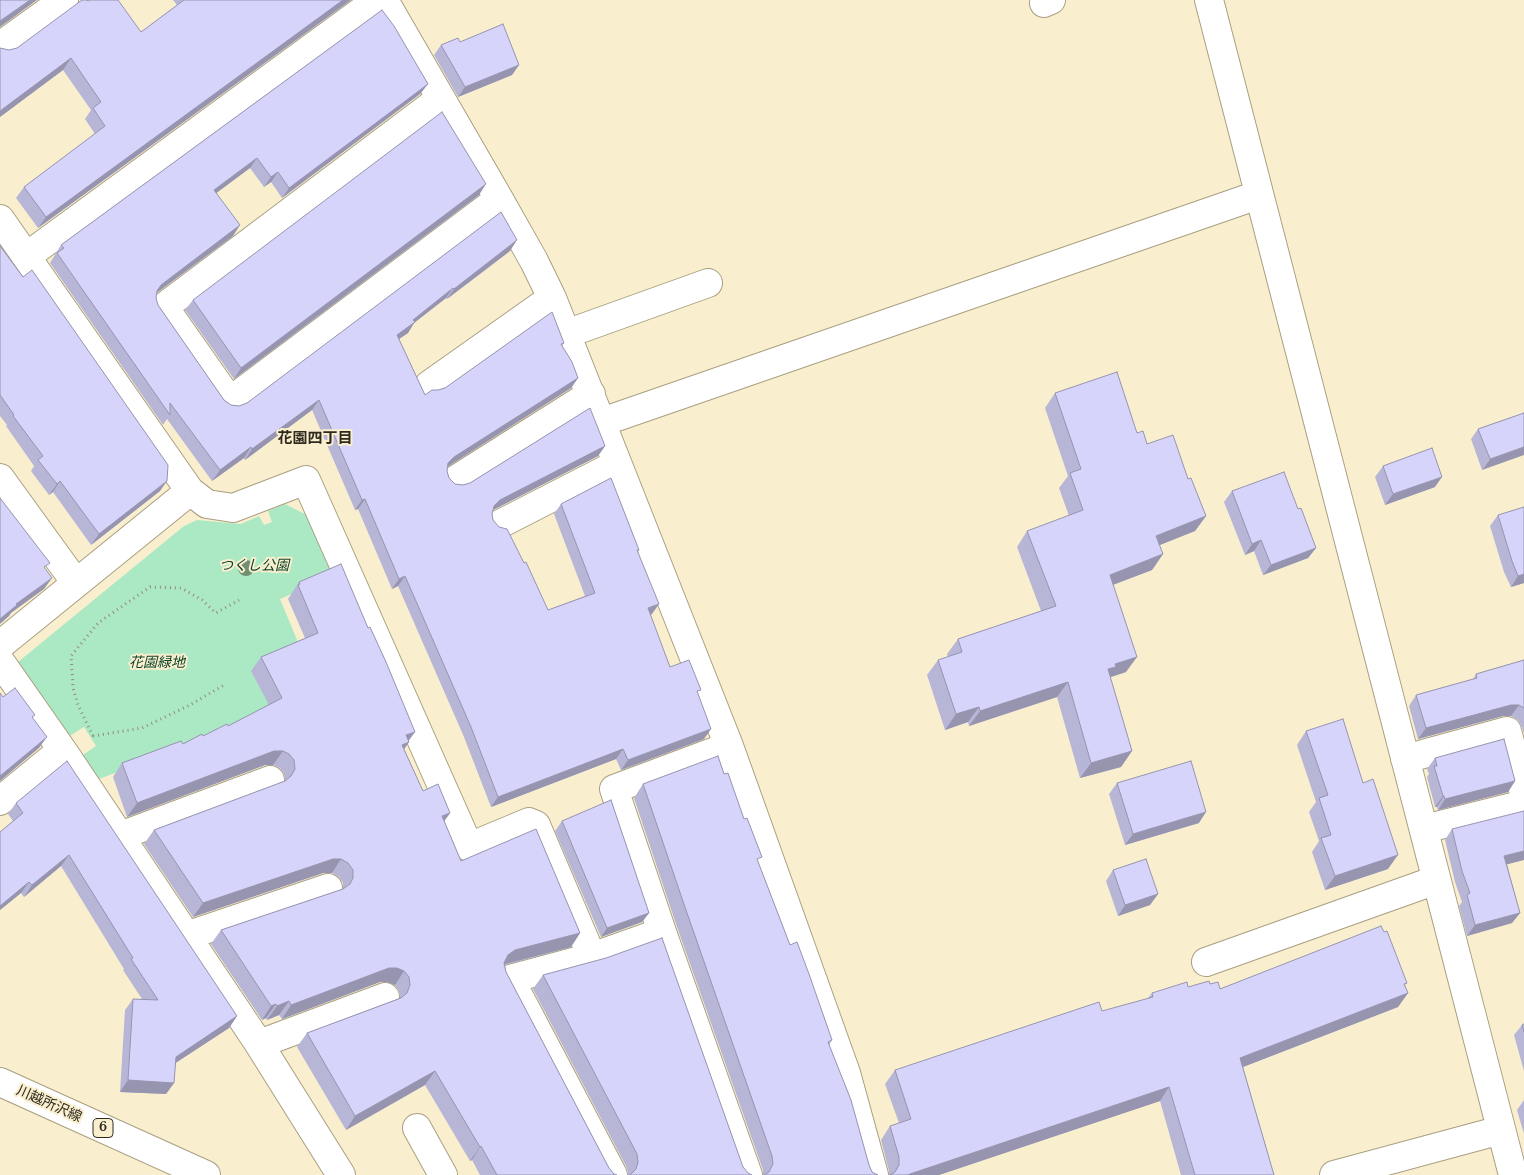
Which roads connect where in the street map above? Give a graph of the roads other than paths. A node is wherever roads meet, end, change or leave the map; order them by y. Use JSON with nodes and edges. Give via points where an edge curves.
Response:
{"nodes":[{"id":1,"x":64,"y":0,"type":"edge"},
{"id":2,"x":377,"y":0,"type":"edge"},
{"id":3,"x":384,"y":0,"type":"edge"},
{"id":4,"x":1209,"y":0,"type":"edge"},
{"id":5,"x":0,"y":46,"type":"edge"},
{"id":6,"x":440,"y":99,"type":"junction"},
{"id":7,"x":1258,"y":195,"type":"junction"},
{"id":8,"x":499,"y":199,"type":"junction"},
{"id":9,"x":0,"y":219,"type":"edge"},
{"id":10,"x":27,"y":256,"type":"junction"},
{"id":11,"x":708,"y":283,"type":"dead end"},
{"id":12,"x":552,"y":298,"type":"junction"},
{"id":13,"x":566,"y":334,"type":"junction"},
{"id":14,"x":429,"y":385,"type":"dead end"},
{"id":15,"x":591,"y":394,"type":"junction"},
{"id":16,"x":602,"y":422,"type":"junction"},
{"id":17,"x":617,"y":464,"type":"junction"},
{"id":18,"x":0,"y":478,"type":"edge"},
{"id":19,"x":455,"y":480,"type":"dead end"},
{"id":20,"x":190,"y":491,"type":"junction"},
{"id":21,"x":500,"y":524,"type":"dead end"},
{"id":22,"x":76,"y":583,"type":"junction"},
{"id":23,"x":0,"y":645,"type":"edge"},
{"id":24,"x":0,"y":661,"type":"edge"},
{"id":25,"x":729,"y":746,"type":"junction"},
{"id":26,"x":64,"y":752,"type":"junction"},
{"id":27,"x":1405,"y":759,"type":"junction"},
{"id":28,"x":270,"y":780,"type":"dead end"},
{"id":29,"x":1524,"y":793,"type":"edge"},
{"id":30,"x":0,"y":801,"type":"edge"},
{"id":31,"x":1524,"y":804,"type":"edge"},
{"id":32,"x":1424,"y":829,"type":"junction"},
{"id":33,"x":120,"y":836,"type":"junction"},
{"id":34,"x":1436,"y":880,"type":"junction"},
{"id":35,"x":328,"y":888,"type":"dead end"},
{"id":36,"x":662,"y":932,"type":"junction"},
{"id":37,"x":186,"y":936,"type":"junction"},
{"id":38,"x":592,"y":957,"type":"junction"},
{"id":39,"x":1206,"y":962,"type":"dead end"},
{"id":40,"x":385,"y":997,"type":"dead end"},
{"id":41,"x":259,"y":1044,"type":"junction"},
{"id":42,"x":1,"y":1085,"type":"edge"},
{"id":43,"x":417,"y":1128,"type":"dead end"},
{"id":44,"x":1501,"y":1130,"type":"junction"},
{"id":45,"x":206,"y":1175,"type":"edge"},
{"id":46,"x":341,"y":1175,"type":"edge"},
{"id":47,"x":443,"y":1175,"type":"edge"},
{"id":48,"x":613,"y":1175,"type":"edge"},
{"id":49,"x":748,"y":1175,"type":"edge"},
{"id":50,"x":874,"y":1175,"type":"edge"},
{"id":51,"x":1334,"y":1175,"type":"edge"},
{"id":52,"x":1513,"y":1175,"type":"edge"}],
"edges":[{"from":1,"to":5,"type":"street"},
{"from":2,"to":10,"type":"street"},
{"from":3,"to":6,"type":"street"},
{"from":4,"to":7,"type":"street"},
{"from":6,"to":8,"type":"street"},
{"from":6,"to":8,"type":"street","via":[[164,307],[230,401]]},
{"from":7,"to":16,"type":"street"},
{"from":7,"to":27,"type":"street"},
{"from":8,"to":12,"type":"street"},
{"from":9,"to":10,"type":"street"},
{"from":10,"to":20,"type":"street"},
{"from":11,"to":13,"type":"street"},
{"from":12,"to":13,"type":"street"},
{"from":12,"to":14,"type":"street"},
{"from":13,"to":15,"type":"street"},
{"from":15,"to":16,"type":"street"},
{"from":15,"to":19,"type":"street"},
{"from":16,"to":17,"type":"street"},
{"from":17,"to":21,"type":"street"},
{"from":17,"to":25,"type":"street"},
{"from":18,"to":22,"type":"street"},
{"from":20,"to":22,"type":"street"},
{"from":20,"to":38,"type":"street","via":[[207,504],[233,508],[306,480],[469,847],[529,822],[536,825]]},
{"from":22,"to":23,"type":"street"},
{"from":24,"to":26,"type":"street"},
{"from":25,"to":36,"type":"street","via":[[614,789]]},
{"from":25,"to":50,"type":"street","via":[[846,1073]]},
{"from":26,"to":30,"type":"street"},
{"from":26,"to":33,"type":"street"},
{"from":27,"to":29,"type":"street","via":[[1507,731]]},
{"from":27,"to":32,"type":"street"},
{"from":28,"to":33,"type":"street"},
{"from":31,"to":32,"type":"street"},
{"from":32,"to":34,"type":"street"},
{"from":33,"to":37,"type":"street"},
{"from":34,"to":39,"type":"street"},
{"from":34,"to":44,"type":"street"},
{"from":35,"to":37,"type":"street"},
{"from":36,"to":38,"type":"street"},
{"from":36,"to":49,"type":"street"},
{"from":37,"to":41,"type":"street"},
{"from":38,"to":48,"type":"street","via":[[510,979]]},
{"from":40,"to":41,"type":"street"},
{"from":41,"to":46,"type":"street"},
{"from":42,"to":45,"type":"street","name":"川越所沢線","number":"6"},
{"from":43,"to":47,"type":"street"},
{"from":44,"to":51,"type":"street"},
{"from":44,"to":52,"type":"street"}]}
